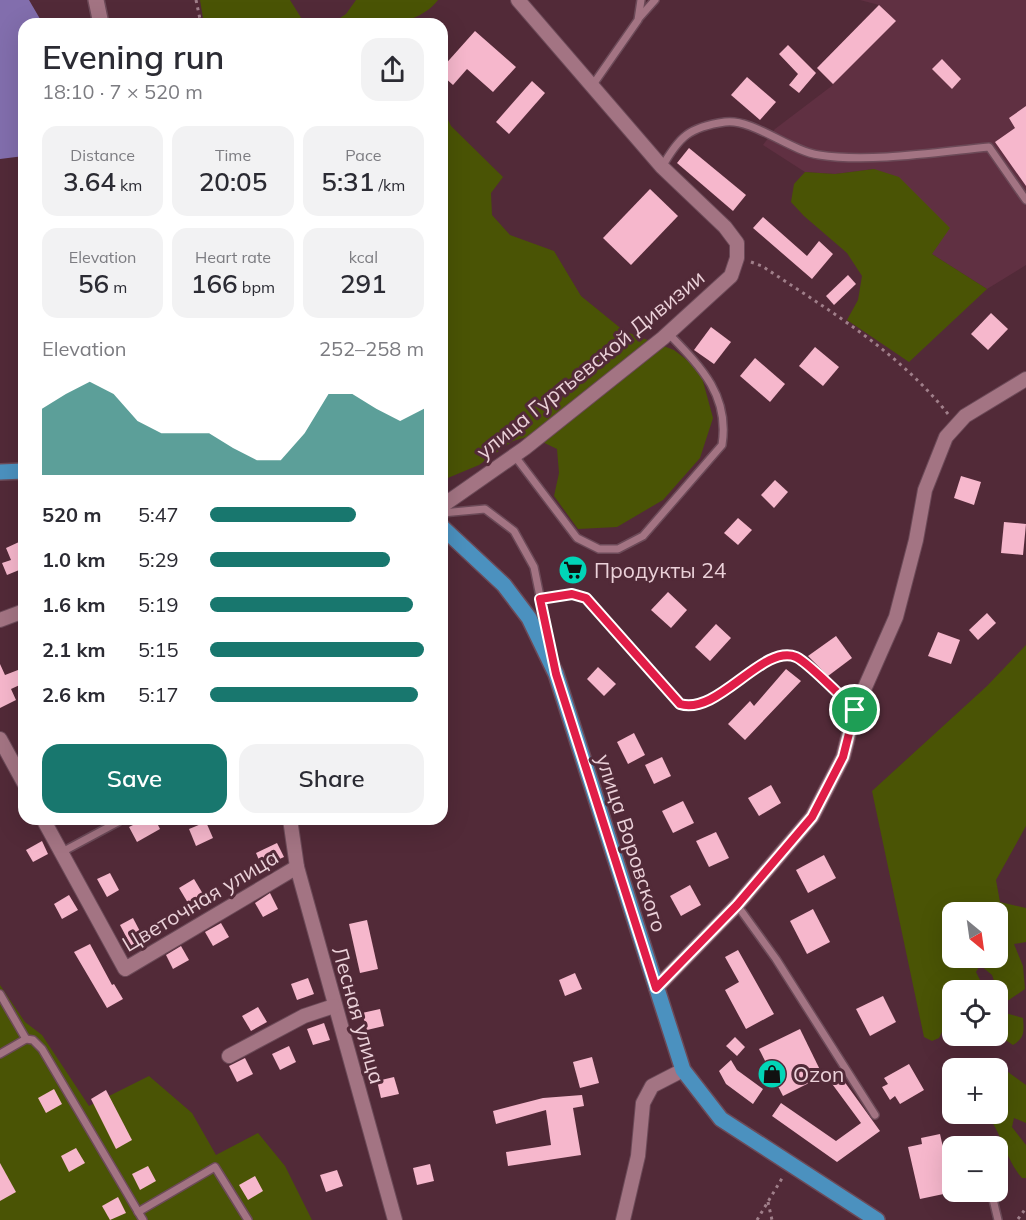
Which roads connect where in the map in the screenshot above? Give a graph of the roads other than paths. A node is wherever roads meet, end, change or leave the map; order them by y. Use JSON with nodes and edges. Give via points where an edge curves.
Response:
{"nodes":[{"id":1,"x":96,"y":0,"type":"edge"},
{"id":2,"x":518,"y":0,"type":"edge"},
{"id":3,"x":641,"y":0,"type":"edge"},
{"id":4,"x":646,"y":0,"type":"edge"},
{"id":5,"x":656,"y":0,"type":"edge"},
{"id":6,"x":100,"y":18,"type":"edge"},
{"id":7,"x":638,"y":20,"type":"junction"},
{"id":8,"x":592,"y":86,"type":"junction"},
{"id":9,"x":662,"y":167,"type":"junction"},
{"id":10,"x":1026,"y":200,"type":"edge"},
{"id":11,"x":668,"y":333,"type":"junction"},
{"id":12,"x":1026,"y":379,"type":"edge"},
{"id":13,"x":514,"y":455,"type":"junction"},
{"id":14,"x":18,"y":471,"type":"edge"},
{"id":15,"x":0,"y":472,"type":"edge"},
{"id":16,"x":448,"y":502,"type":"edge"},
{"id":17,"x":448,"y":512,"type":"edge"},
{"id":18,"x":448,"y":533,"type":"edge"},
{"id":19,"x":540,"y":599,"type":"junction"},
{"id":20,"x":18,"y":613,"type":"edge"},
{"id":21,"x":0,"y":620,"type":"edge"},
{"id":22,"x":556,"y":674,"type":"junction"},
{"id":23,"x":855,"y":710,"type":"junction"},
{"id":24,"x":0,"y":739,"type":"edge"},
{"id":25,"x":18,"y":772,"type":"edge"},
{"id":26,"x":47,"y":825,"type":"edge"},
{"id":27,"x":112,"y":825,"type":"edge"},
{"id":28,"x":291,"y":825,"type":"edge"},
{"id":29,"x":62,"y":852,"type":"junction"},
{"id":30,"x":297,"y":867,"type":"junction"},
{"id":31,"x":737,"y":905,"type":"junction"},
{"id":32,"x":656,"y":988,"type":"junction"},
{"id":33,"x":0,"y":994,"type":"edge"},
{"id":34,"x":334,"y":1006,"type":"junction"},
{"id":35,"x":26,"y":1039,"type":"junction"},
{"id":36,"x":0,"y":1054,"type":"edge"},
{"id":37,"x":229,"y":1056,"type":"dead end"},
{"id":38,"x":683,"y":1070,"type":"junction"},
{"id":39,"x":875,"y":1115,"type":"dead end"},
{"id":40,"x":994,"y":1202,"type":"edge"},
{"id":41,"x":138,"y":1212,"type":"junction"},
{"id":42,"x":143,"y":1220,"type":"edge"},
{"id":43,"x":248,"y":1220,"type":"edge"},
{"id":44,"x":395,"y":1220,"type":"edge"},
{"id":45,"x":623,"y":1220,"type":"edge"},
{"id":46,"x":878,"y":1220,"type":"edge"},
{"id":47,"x":999,"y":1220,"type":"edge"}],
"edges":[{"from":1,"to":6,"type":"street"},
{"from":2,"to":8,"type":"street"},
{"from":3,"to":7,"type":"lane"},
{"from":4,"to":7,"type":"lane"},
{"from":5,"to":7,"type":"lane"},
{"from":7,"to":8,"type":"lane"},
{"from":8,"to":9,"type":"street"},
{"from":9,"to":10,"type":"lane","via":[[677,140],[728,121],[750,126],[786,145],[819,155],[886,157],[989,147]]},
{"from":9,"to":11,"type":"street","name":"улица Гуртьевской Дивизии","via":[[725,226],[737,243],[731,276]]},
{"from":11,"to":13,"type":"street","name":"улица Гуртьевской Дивизии"},
{"from":11,"to":13,"type":"lane","via":[[706,372],[725,426],[722,445],[643,536],[618,549],[599,549],[577,538]]},
{"from":12,"to":23,"type":"street","via":[[965,416],[946,437],[933,465],[896,617]]},
{"from":13,"to":16,"type":"street","name":"улица Гуртьевской Дивизии"},
{"from":14,"to":15,"type":"main road"},
{"from":17,"to":19,"type":"lane","via":[[486,509],[514,531],[534,567]]},
{"from":18,"to":22,"type":"main road","name":"улица Воровского","via":[[504,585],[529,618]]},
{"from":19,"to":22,"type":"lane"},
{"from":19,"to":23,"type":"lane","via":[[572,594],[586,598],[680,704],[691,707],[709,701],[780,656],[796,657]]},
{"from":20,"to":21,"type":"street"},
{"from":22,"to":32,"type":"main road","name":"улица Воровского"},
{"from":23,"to":31,"type":"street","via":[[843,757],[812,817]]},
{"from":24,"to":25,"type":"street"},
{"from":26,"to":29,"type":"street"},
{"from":27,"to":29,"type":"lane"},
{"from":28,"to":30,"type":"street","name":"Лесная улица"},
{"from":29,"to":30,"type":"street","name":"Цветочная улица","via":[[125,969]]},
{"from":30,"to":34,"type":"street","name":"Лесная улица"},
{"from":31,"to":32,"type":"street"},
{"from":31,"to":39,"type":"lane","via":[[777,959]]},
{"from":32,"to":38,"type":"main road","name":"улица Воровского"},
{"from":33,"to":35,"type":"lane"},
{"from":34,"to":37,"type":"street","via":[[304,1016]]},
{"from":34,"to":44,"type":"street","name":"Лесная улица"},
{"from":35,"to":36,"type":"lane"},
{"from":35,"to":41,"type":"lane","via":[[42,1049]]},
{"from":38,"to":45,"type":"street","via":[[652,1086],[643,1103],[638,1156]]},
{"from":38,"to":46,"type":"main road","name":"улица Воровского","via":[[721,1119]]},
{"from":40,"to":47,"type":"lane"},
{"from":41,"to":42,"type":"lane"},
{"from":41,"to":43,"type":"lane","via":[[215,1167]]}]}
